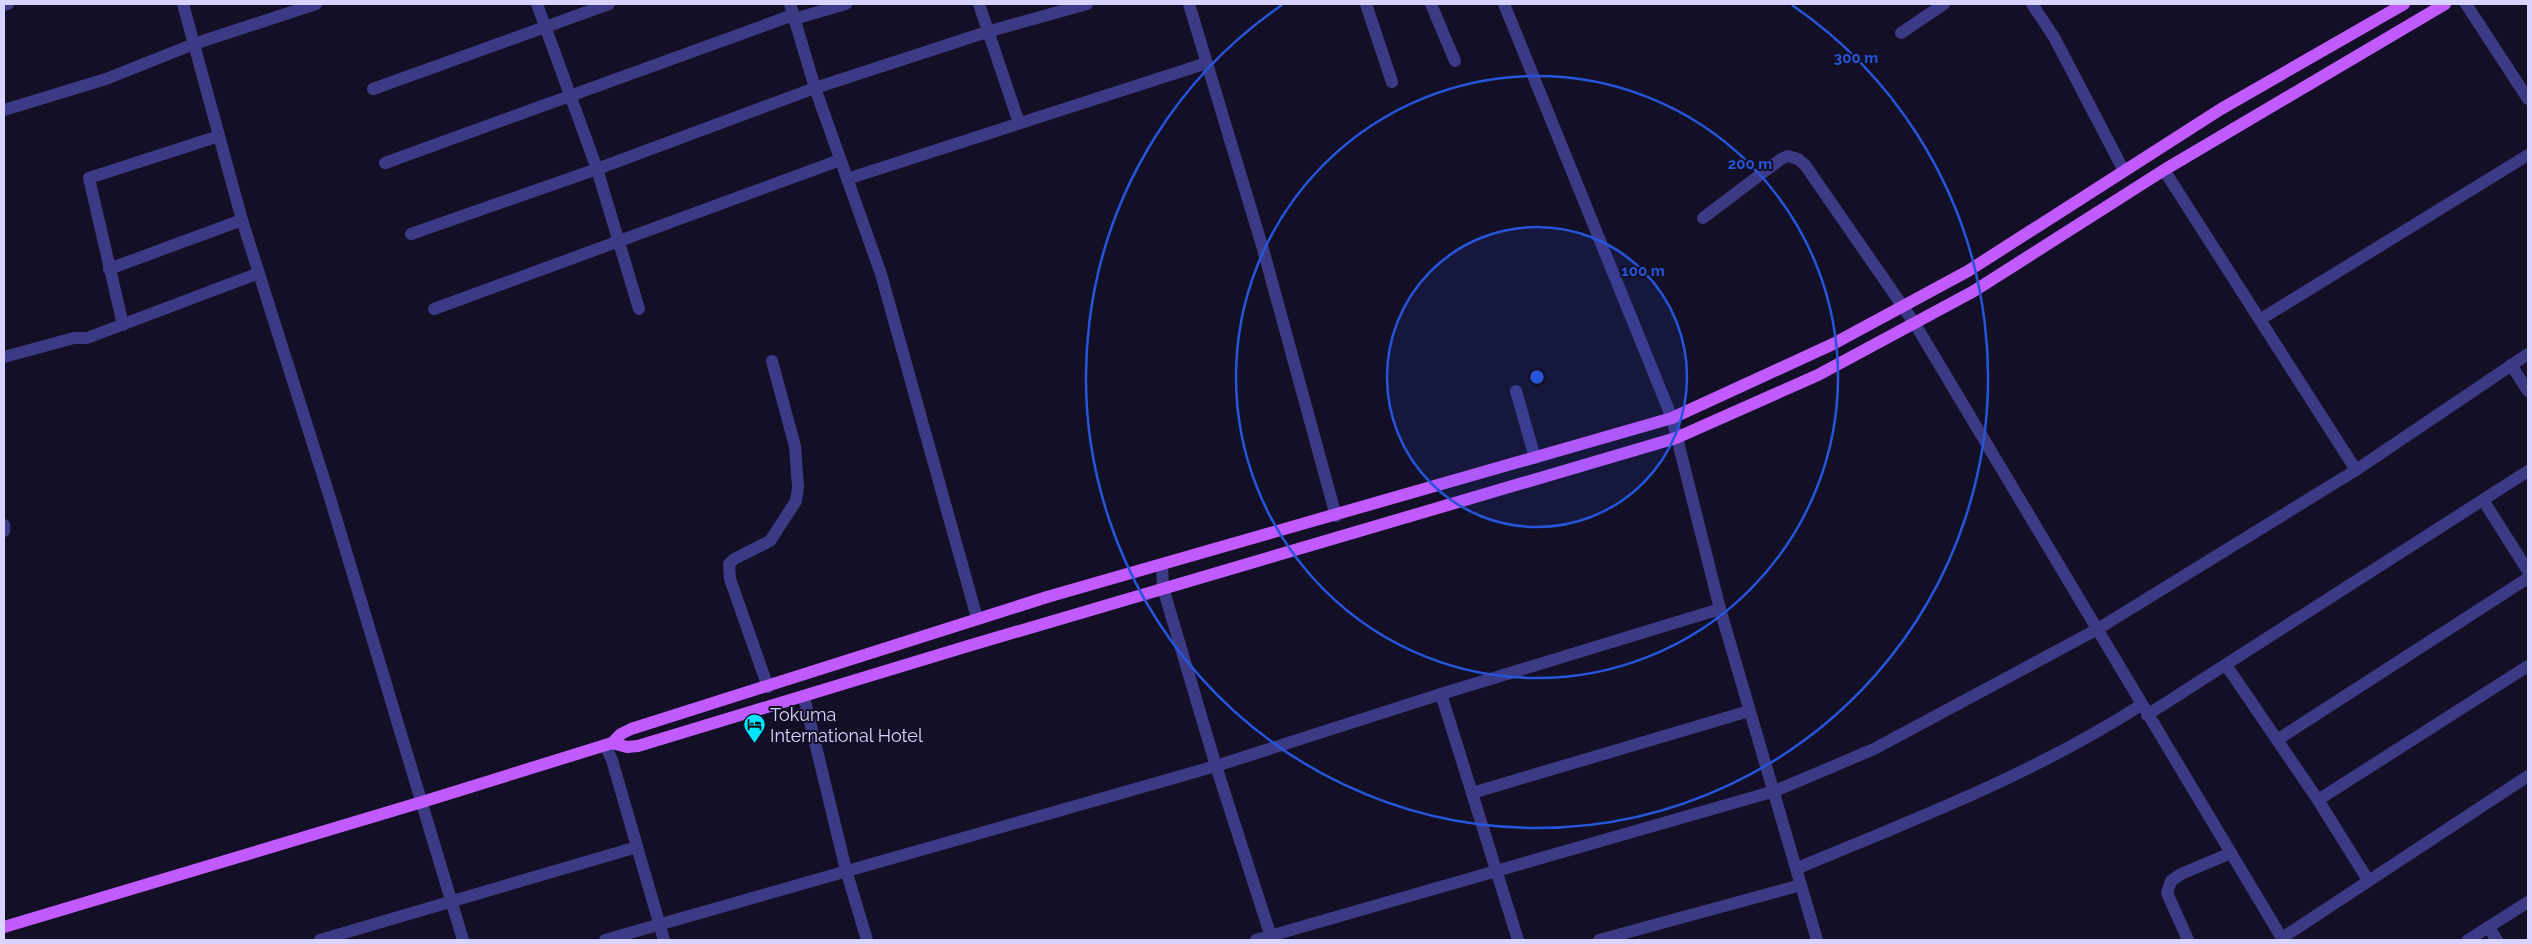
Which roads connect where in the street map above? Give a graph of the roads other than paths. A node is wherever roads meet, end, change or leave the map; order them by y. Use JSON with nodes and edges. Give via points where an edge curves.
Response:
{"nodes":[{"id":1,"x":8,"y":4,"type":"edge"},
{"id":2,"x":184,"y":4,"type":"edge"},
{"id":3,"x":316,"y":4,"type":"edge"},
{"id":4,"x":537,"y":4,"type":"edge"},
{"id":5,"x":609,"y":4,"type":"edge"},
{"id":6,"x":846,"y":4,"type":"edge"},
{"id":7,"x":979,"y":4,"type":"edge"},
{"id":8,"x":1087,"y":4,"type":"edge"},
{"id":9,"x":1189,"y":4,"type":"edge"},
{"id":10,"x":1366,"y":4,"type":"edge"},
{"id":11,"x":1431,"y":4,"type":"edge"},
{"id":12,"x":1504,"y":4,"type":"edge"},
{"id":13,"x":1944,"y":4,"type":"edge"},
{"id":14,"x":2032,"y":4,"type":"edge"},
{"id":15,"x":2404,"y":4,"type":"edge"},
{"id":16,"x":2445,"y":4,"type":"edge"},
{"id":17,"x":2466,"y":4,"type":"edge"},
{"id":18,"x":4,"y":5,"type":"edge"},
{"id":19,"x":792,"y":13,"type":"edge"},
{"id":20,"x":545,"y":26,"type":"junction"},
{"id":21,"x":990,"y":31,"type":"junction"},
{"id":22,"x":1901,"y":33,"type":"dead end"},
{"id":23,"x":194,"y":44,"type":"junction"},
{"id":24,"x":1456,"y":61,"type":"dead end"},
{"id":25,"x":1207,"y":63,"type":"junction"},
{"id":26,"x":1392,"y":82,"type":"dead end"},
{"id":27,"x":816,"y":88,"type":"junction"},
{"id":28,"x":373,"y":89,"type":"dead end"},
{"id":29,"x":571,"y":96,"type":"junction"},
{"id":30,"x":2528,"y":99,"type":"edge"},
{"id":31,"x":4,"y":110,"type":"edge"},
{"id":32,"x":1019,"y":123,"type":"junction"},
{"id":33,"x":220,"y":136,"type":"junction"},
{"id":34,"x":2528,"y":154,"type":"edge"},
{"id":35,"x":840,"y":160,"type":"junction"},
{"id":36,"x":385,"y":163,"type":"dead end"},
{"id":37,"x":596,"y":169,"type":"junction"},
{"id":38,"x":2164,"y":170,"type":"junction"},
{"id":39,"x":2124,"y":171,"type":"junction"},
{"id":40,"x":847,"y":179,"type":"junction"},
{"id":41,"x":1703,"y":218,"type":"dead end"},
{"id":42,"x":242,"y":220,"type":"junction"},
{"id":43,"x":411,"y":234,"type":"dead end"},
{"id":44,"x":618,"y":241,"type":"junction"},
{"id":45,"x":109,"y":269,"type":"junction"},
{"id":46,"x":259,"y":273,"type":"junction"},
{"id":47,"x":1904,"y":307,"type":"junction"},
{"id":48,"x":639,"y":308,"type":"dead end"},
{"id":49,"x":434,"y":309,"type":"dead end"},
{"id":50,"x":2261,"y":319,"type":"junction"},
{"id":51,"x":1915,"y":324,"type":"junction"},
{"id":52,"x":123,"y":325,"type":"junction"},
{"id":53,"x":2528,"y":354,"type":"edge"},
{"id":54,"x":4,"y":357,"type":"edge"},
{"id":55,"x":772,"y":361,"type":"dead end"},
{"id":56,"x":2511,"y":365,"type":"junction"},
{"id":57,"x":1516,"y":391,"type":"dead end"},
{"id":58,"x":2528,"y":392,"type":"edge"},
{"id":59,"x":1672,"y":418,"type":"junction"},
{"id":60,"x":1676,"y":438,"type":"junction"},
{"id":61,"x":1535,"y":458,"type":"junction"},
{"id":62,"x":2356,"y":470,"type":"junction"},
{"id":63,"x":2528,"y":470,"type":"edge"},
{"id":64,"x":2483,"y":500,"type":"junction"},
{"id":65,"x":1336,"y":516,"type":"junction"},
{"id":66,"x":4,"y":525,"type":"edge"},
{"id":67,"x":4,"y":531,"type":"edge"},
{"id":68,"x":1162,"y":565,"type":"junction"},
{"id":69,"x":2528,"y":571,"type":"edge"},
{"id":70,"x":2528,"y":578,"type":"edge"},
{"id":71,"x":1163,"y":588,"type":"junction"},
{"id":72,"x":1720,"y":609,"type":"junction"},
{"id":73,"x":977,"y":618,"type":"junction"},
{"id":74,"x":2096,"y":630,"type":"junction"},
{"id":75,"x":2226,"y":665,"type":"junction"},
{"id":76,"x":2528,"y":666,"type":"edge"},
{"id":77,"x":768,"y":687,"type":"junction"},
{"id":78,"x":1441,"y":694,"type":"junction"},
{"id":79,"x":804,"y":697,"type":"junction"},
{"id":80,"x":2144,"y":710,"type":"junction"},
{"id":81,"x":1749,"y":711,"type":"junction"},
{"id":82,"x":2278,"y":740,"type":"junction"},
{"id":83,"x":609,"y":744,"type":"junction"},
{"id":84,"x":1216,"y":766,"type":"junction"},
{"id":85,"x":2528,"y":776,"type":"edge"},
{"id":86,"x":1775,"y":791,"type":"junction"},
{"id":87,"x":1472,"y":792,"type":"junction"},
{"id":88,"x":2318,"y":800,"type":"junction"},
{"id":89,"x":422,"y":802,"type":"junction"},
{"id":90,"x":638,"y":847,"type":"junction"},
{"id":91,"x":2230,"y":853,"type":"junction"},
{"id":92,"x":1798,"y":868,"type":"junction"},
{"id":93,"x":846,"y":870,"type":"junction"},
{"id":94,"x":1496,"y":871,"type":"junction"},
{"id":95,"x":2368,"y":880,"type":"junction"},
{"id":96,"x":1801,"y":885,"type":"junction"},
{"id":97,"x":452,"y":900,"type":"junction"},
{"id":98,"x":2528,"y":902,"type":"edge"},
{"id":99,"x":659,"y":924,"type":"junction"},
{"id":100,"x":4,"y":927,"type":"edge"},
{"id":101,"x":2488,"y":927,"type":"junction"},
{"id":102,"x":1622,"y":937,"type":"edge"},
{"id":103,"x":1272,"y":938,"type":"edge"},
{"id":104,"x":2283,"y":939,"type":"edge"},
{"id":105,"x":320,"y":940,"type":"edge"},
{"id":106,"x":463,"y":940,"type":"edge"},
{"id":107,"x":605,"y":940,"type":"edge"},
{"id":108,"x":664,"y":940,"type":"edge"},
{"id":109,"x":867,"y":940,"type":"edge"},
{"id":110,"x":1256,"y":940,"type":"edge"},
{"id":111,"x":1518,"y":940,"type":"edge"},
{"id":112,"x":1599,"y":940,"type":"edge"},
{"id":113,"x":1818,"y":940,"type":"edge"},
{"id":114,"x":2188,"y":940,"type":"edge"},
{"id":115,"x":2468,"y":940,"type":"edge"},
{"id":116,"x":2497,"y":940,"type":"edge"}],
"edges":[{"from":1,"to":18,"type":"street"},
{"from":2,"to":23,"type":"street"},
{"from":3,"to":23,"type":"street"},
{"from":4,"to":20,"type":"street"},
{"from":5,"to":20,"type":"street"},
{"from":6,"to":19,"type":"street"},
{"from":7,"to":21,"type":"street"},
{"from":8,"to":21,"type":"street"},
{"from":9,"to":25,"type":"street"},
{"from":10,"to":26,"type":"street"},
{"from":11,"to":24,"type":"street"},
{"from":12,"to":59,"type":"street"},
{"from":13,"to":22,"type":"street"},
{"from":14,"to":39,"type":"street","via":[[2054,37]]},
{"from":15,"to":39,"type":"main road","via":[[2221,109]]},
{"from":16,"to":38,"type":"main road"},
{"from":17,"to":30,"type":"street"},
{"from":19,"to":27,"type":"street"},
{"from":19,"to":29,"type":"street"},
{"from":20,"to":28,"type":"street"},
{"from":20,"to":29,"type":"street"},
{"from":21,"to":27,"type":"street"},
{"from":21,"to":32,"type":"street"},
{"from":23,"to":31,"type":"street","via":[[106,79]]},
{"from":23,"to":33,"type":"street"},
{"from":25,"to":32,"type":"street"},
{"from":25,"to":65,"type":"street","via":[[1263,249]]},
{"from":27,"to":35,"type":"street"},
{"from":27,"to":37,"type":"street"},
{"from":29,"to":36,"type":"street"},
{"from":29,"to":37,"type":"street"},
{"from":32,"to":40,"type":"street"},
{"from":33,"to":42,"type":"street"},
{"from":33,"to":45,"type":"street","via":[[89,178]]},
{"from":34,"to":50,"type":"street"},
{"from":35,"to":40,"type":"street"},
{"from":35,"to":44,"type":"street"},
{"from":37,"to":43,"type":"street"},
{"from":37,"to":44,"type":"street"},
{"from":38,"to":50,"type":"street"},
{"from":38,"to":51,"type":"main road","via":[[1974,291]]},
{"from":39,"to":47,"type":"main road","via":[[1968,271]]},
{"from":40,"to":73,"type":"street","via":[[880,274]]},
{"from":41,"to":47,"type":"street","via":[[1781,159],[1788,156],[1798,159]]},
{"from":42,"to":45,"type":"street"},
{"from":42,"to":46,"type":"street"},
{"from":44,"to":48,"type":"street"},
{"from":44,"to":49,"type":"street"},
{"from":45,"to":52,"type":"street"},
{"from":46,"to":52,"type":"street"},
{"from":46,"to":89,"type":"street"},
{"from":47,"to":51,"type":"street"},
{"from":47,"to":59,"type":"main road","via":[[1833,344]]},
{"from":50,"to":62,"type":"street"},
{"from":51,"to":60,"type":"main road","via":[[1818,375]]},
{"from":51,"to":74,"type":"street"},
{"from":52,"to":54,"type":"street","via":[[87,338],[74,338]]},
{"from":53,"to":56,"type":"street"},
{"from":55,"to":77,"type":"street","via":[[795,446],[796,501],[770,541],[729,564],[730,579]]},
{"from":56,"to":58,"type":"street"},
{"from":56,"to":62,"type":"street"},
{"from":57,"to":61,"type":"street"},
{"from":59,"to":60,"type":"street"},
{"from":59,"to":61,"type":"main road"},
{"from":60,"to":71,"type":"main road"},
{"from":60,"to":72,"type":"street"},
{"from":61,"to":65,"type":"main road"},
{"from":62,"to":74,"type":"street"},
{"from":63,"to":64,"type":"street"},
{"from":64,"to":69,"type":"street"},
{"from":64,"to":75,"type":"street"},
{"from":65,"to":68,"type":"main road"},
{"from":66,"to":67,"type":"street"},
{"from":68,"to":71,"type":"street"},
{"from":68,"to":73,"type":"main road"},
{"from":70,"to":82,"type":"street"},
{"from":71,"to":79,"type":"main road"},
{"from":71,"to":84,"type":"street"},
{"from":72,"to":78,"type":"street"},
{"from":72,"to":81,"type":"street"},
{"from":73,"to":77,"type":"main road"},
{"from":74,"to":80,"type":"street"},
{"from":74,"to":86,"type":"street","via":[[1874,749]]},
{"from":75,"to":80,"type":"street"},
{"from":75,"to":82,"type":"street"},
{"from":76,"to":88,"type":"street"},
{"from":77,"to":83,"type":"main road","via":[[631,729]]},
{"from":78,"to":84,"type":"street"},
{"from":78,"to":87,"type":"street"},
{"from":79,"to":83,"type":"main road","via":[[638,746]]},
{"from":79,"to":93,"type":"street"},
{"from":80,"to":91,"type":"street"},
{"from":80,"to":92,"type":"street","via":[[2015,775]]},
{"from":81,"to":86,"type":"street"},
{"from":81,"to":87,"type":"street"},
{"from":82,"to":88,"type":"street"},
{"from":83,"to":89,"type":"main road"},
{"from":83,"to":90,"type":"street"},
{"from":84,"to":93,"type":"street"},
{"from":84,"to":103,"type":"street"},
{"from":85,"to":95,"type":"street"},
{"from":86,"to":92,"type":"street"},
{"from":86,"to":94,"type":"street"},
{"from":87,"to":94,"type":"street"},
{"from":88,"to":95,"type":"street"},
{"from":89,"to":97,"type":"street"},
{"from":89,"to":100,"type":"main road"},
{"from":90,"to":97,"type":"street"},
{"from":90,"to":99,"type":"street"},
{"from":91,"to":104,"type":"street"},
{"from":91,"to":114,"type":"street","via":[[2171,881],[2167,893]]},
{"from":92,"to":96,"type":"street"},
{"from":93,"to":99,"type":"street"},
{"from":93,"to":109,"type":"street"},
{"from":94,"to":103,"type":"street"},
{"from":94,"to":111,"type":"street"},
{"from":95,"to":104,"type":"street"},
{"from":96,"to":102,"type":"street"},
{"from":96,"to":113,"type":"street"},
{"from":97,"to":105,"type":"street"},
{"from":97,"to":106,"type":"street"},
{"from":98,"to":101,"type":"street"},
{"from":99,"to":107,"type":"street"},
{"from":99,"to":108,"type":"street"},
{"from":101,"to":115,"type":"street"},
{"from":101,"to":116,"type":"street"},
{"from":102,"to":112,"type":"street"},
{"from":103,"to":110,"type":"street"}]}
